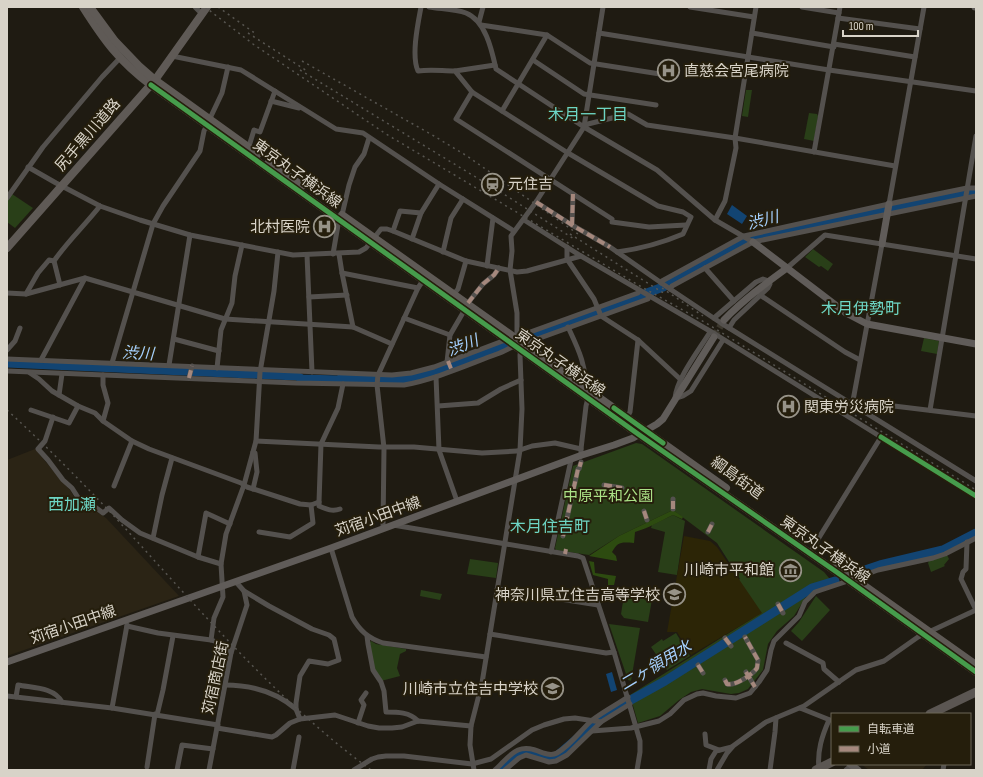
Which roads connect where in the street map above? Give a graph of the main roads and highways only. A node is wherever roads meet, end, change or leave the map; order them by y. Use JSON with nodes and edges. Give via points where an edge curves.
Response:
{"nodes":[{"id":1,"x":83,"y":7,"type":"edge"},
{"id":2,"x":90,"y":7,"type":"edge"},
{"id":3,"x":207,"y":7,"type":"edge"},
{"id":4,"x":198,"y":8,"type":"edge"},
{"id":5,"x":185,"y":38,"type":"junction"},
{"id":6,"x":153,"y":83,"type":"junction"},
{"id":7,"x":208,"y":122,"type":"junction"},
{"id":8,"x":341,"y":217,"type":"junction"},
{"id":9,"x":7,"y":248,"type":"edge"},
{"id":10,"x":582,"y":389,"type":"junction"},
{"id":11,"x":626,"y":420,"type":"junction"},
{"id":12,"x":642,"y":432,"type":"junction"},
{"id":13,"x":812,"y":549,"type":"joint"},
{"id":14,"x":851,"y":580,"type":"junction"},
{"id":15,"x":926,"y":633,"type":"junction"},
{"id":16,"x":976,"y":665,"type":"edge"},
{"id":17,"x":976,"y":672,"type":"edge"},
{"id":18,"x":976,"y":692,"type":"edge"},
{"id":19,"x":944,"y":711,"type":"edge"},
{"id":20,"x":831,"y":762,"type":"edge"},
{"id":21,"x":818,"y":769,"type":"edge"}],
"edges":[{"from":1,"to":6,"type":"main road","name":"東京丸子横浜線","via":[[105,41],[120,58],[132,70]]},
{"from":2,"to":6,"type":"main road","name":"東京丸子横浜線","via":[[122,49]]},
{"from":3,"to":5,"type":"main road","name":"尻手黒川道路"},
{"from":4,"to":5,"type":"main road","name":"尻手黒川道路"},
{"from":5,"to":6,"type":"main road","name":"尻手黒川道路"},
{"from":6,"to":7,"type":"main road","name":"東京丸子横浜線"},
{"from":6,"to":9,"type":"main road","name":"尻手黒川道路"},
{"from":7,"to":8,"type":"main road","name":"東京丸子横浜線"},
{"from":7,"to":8,"type":"main road","name":"東京丸子横浜線","via":[[247,146]]},
{"from":8,"to":10,"type":"main road","name":"東京丸子横浜線"},
{"from":10,"to":11,"type":"main road","name":"東京丸子横浜線"},
{"from":10,"to":11,"type":"main road","name":"東京丸子横浜線","via":[[588,398]]},
{"from":11,"to":12,"type":"main road","name":"東京丸子横浜線"},
{"from":12,"to":13,"type":"main road","name":"綱島街道"},
{"from":12,"to":14,"type":"main road","name":"東京丸子横浜線"},
{"from":13,"to":14,"type":"main road","name":"東京丸子横浜線"},
{"from":14,"to":15,"type":"main road","name":"東京丸子横浜線"},
{"from":15,"to":16,"type":"main road","name":"東京丸子横浜線"},
{"from":15,"to":17,"type":"main road","name":"東京丸子横浜線"},
{"from":18,"to":19,"type":"highway"},
{"from":20,"to":21,"type":"highway"}]}
